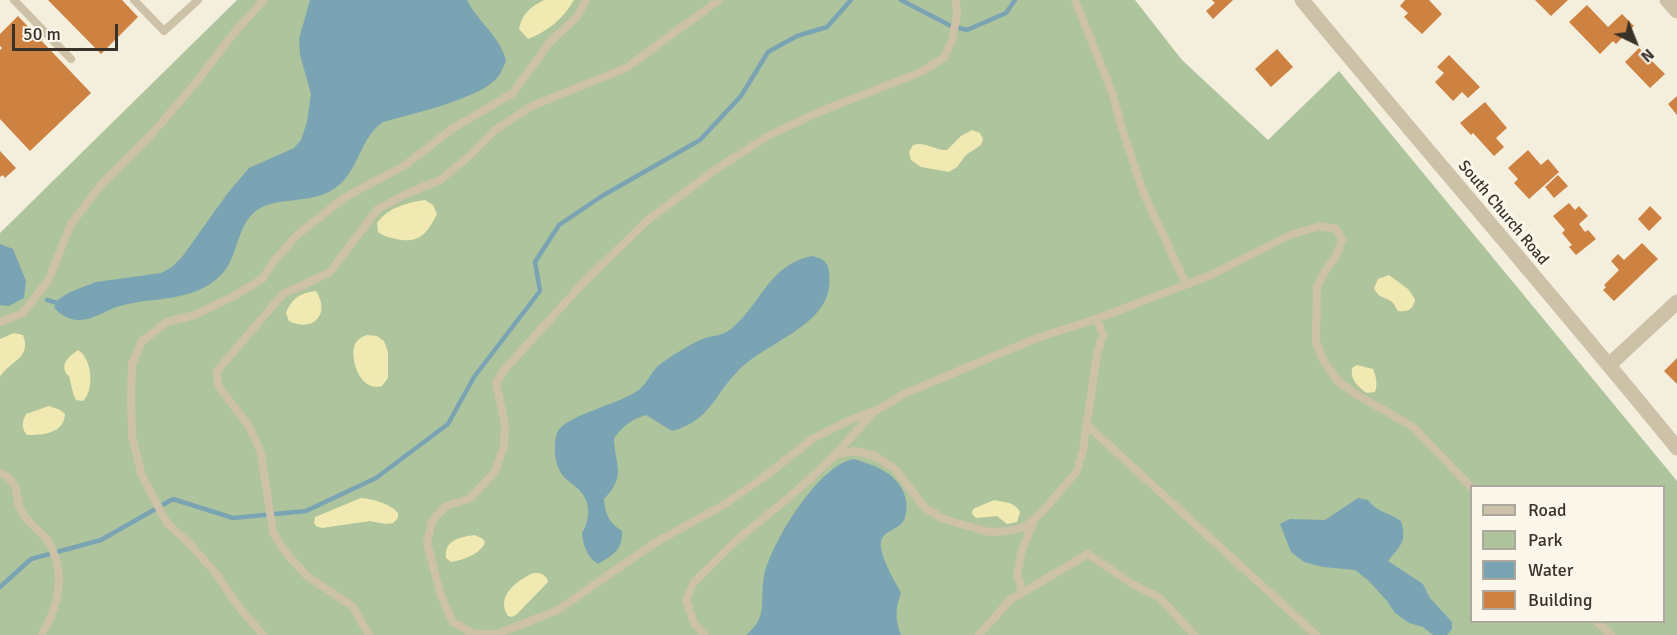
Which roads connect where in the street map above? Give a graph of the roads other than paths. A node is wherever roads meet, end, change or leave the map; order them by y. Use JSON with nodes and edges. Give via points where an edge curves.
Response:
{"nodes":[{"id":1,"x":14,"y":0,"type":"edge"},
{"id":2,"x":134,"y":0,"type":"edge"},
{"id":3,"x":198,"y":0,"type":"edge"},
{"id":4,"x":264,"y":0,"type":"edge"},
{"id":5,"x":586,"y":0,"type":"edge"},
{"id":6,"x":719,"y":0,"type":"edge"},
{"id":7,"x":956,"y":0,"type":"edge"},
{"id":8,"x":1075,"y":0,"type":"edge"},
{"id":9,"x":1302,"y":0,"type":"edge"},
{"id":10,"x":1667,"y":0,"type":"edge"},
{"id":11,"x":1677,"y":11,"type":"edge"},
{"id":12,"x":71,"y":59,"type":"dead end"},
{"id":13,"x":1186,"y":284,"type":"junction"},
{"id":14,"x":1677,"y":302,"type":"edge"},
{"id":15,"x":1096,"y":319,"type":"junction"},
{"id":16,"x":0,"y":322,"type":"edge"},
{"id":17,"x":1609,"y":365,"type":"junction"},
{"id":18,"x":874,"y":412,"type":"junction"},
{"id":19,"x":1087,"y":425,"type":"junction"},
{"id":20,"x":1677,"y":448,"type":"edge"},
{"id":21,"x":834,"y":455,"type":"junction"},
{"id":22,"x":0,"y":473,"type":"edge"},
{"id":23,"x":1470,"y":486,"type":"edge"},
{"id":24,"x":1036,"y":518,"type":"junction"},
{"id":25,"x":1023,"y":592,"type":"junction"},
{"id":26,"x":1600,"y":623,"type":"edge"},
{"id":27,"x":42,"y":635,"type":"edge"},
{"id":28,"x":263,"y":635,"type":"edge"},
{"id":29,"x":369,"y":635,"type":"edge"},
{"id":30,"x":704,"y":635,"type":"edge"},
{"id":31,"x":979,"y":635,"type":"edge"},
{"id":32,"x":1194,"y":635,"type":"edge"},
{"id":33,"x":1316,"y":635,"type":"edge"},
{"id":34,"x":1611,"y":635,"type":"edge"}],
"edges":[{"from":1,"to":12,"type":"lane"},
{"from":2,"to":3,"type":"lane","via":[[164,31]]},
{"from":4,"to":16,"type":"lane","via":[[159,126],[100,186],[71,224],[48,281],[23,313]]},
{"from":5,"to":28,"type":"lane","via":[[576,18],[549,43],[513,93],[452,129],[404,166],[347,196],[298,234],[262,279],[195,315],[167,322],[142,341],[132,363],[132,436],[142,476],[167,523],[217,575]]},
{"from":6,"to":29,"type":"lane","via":[[626,68],[532,106],[495,130],[440,180],[378,209],[329,273],[283,294],[216,372],[219,387],[249,426],[261,453],[273,533],[307,576],[352,606]]},
{"from":7,"to":18,"type":"lane","via":[[956,17],[944,58],[919,73],[768,136],[718,168],[650,218],[582,284],[506,368],[496,383],[505,424],[504,445],[495,472],[469,500],[446,506],[432,521],[427,543],[441,596],[453,622],[474,634],[497,634],[558,610],[653,544],[725,504],[814,438]]},
{"from":8,"to":13,"type":"lane","via":[[1113,95],[1143,192]]},
{"from":9,"to":17,"type":"street","name":"South Church Road"},
{"from":10,"to":11,"type":"street"},
{"from":13,"to":15,"type":"lane"},
{"from":13,"to":23,"type":"lane","via":[[1290,235],[1320,226],[1336,229],[1342,240],[1317,287],[1316,341],[1323,360],[1338,381],[1354,393],[1413,427]]},
{"from":14,"to":17,"type":"street"},
{"from":15,"to":18,"type":"lane","via":[[980,361],[906,393]]},
{"from":15,"to":19,"type":"lane","via":[[1103,334]]},
{"from":17,"to":20,"type":"street","name":"South Church Road"},
{"from":18,"to":21,"type":"lane"},
{"from":19,"to":24,"type":"lane","via":[[1077,471]]},
{"from":19,"to":33,"type":"lane"},
{"from":21,"to":24,"type":"lane","via":[[855,451],[874,456],[896,469],[924,507],[943,519],[988,532],[1025,527]]},
{"from":21,"to":30,"type":"lane","via":[[694,582],[686,600],[693,623]]},
{"from":22,"to":27,"type":"lane","via":[[9,477],[18,491],[21,511],[50,544],[58,561],[61,579]]},
{"from":24,"to":25,"type":"lane","via":[[1022,550],[1017,575]]},
{"from":25,"to":31,"type":"lane","via":[[1010,600]]},
{"from":25,"to":32,"type":"lane","via":[[1088,554],[1159,597]]},
{"from":26,"to":34,"type":"lane"}]}
